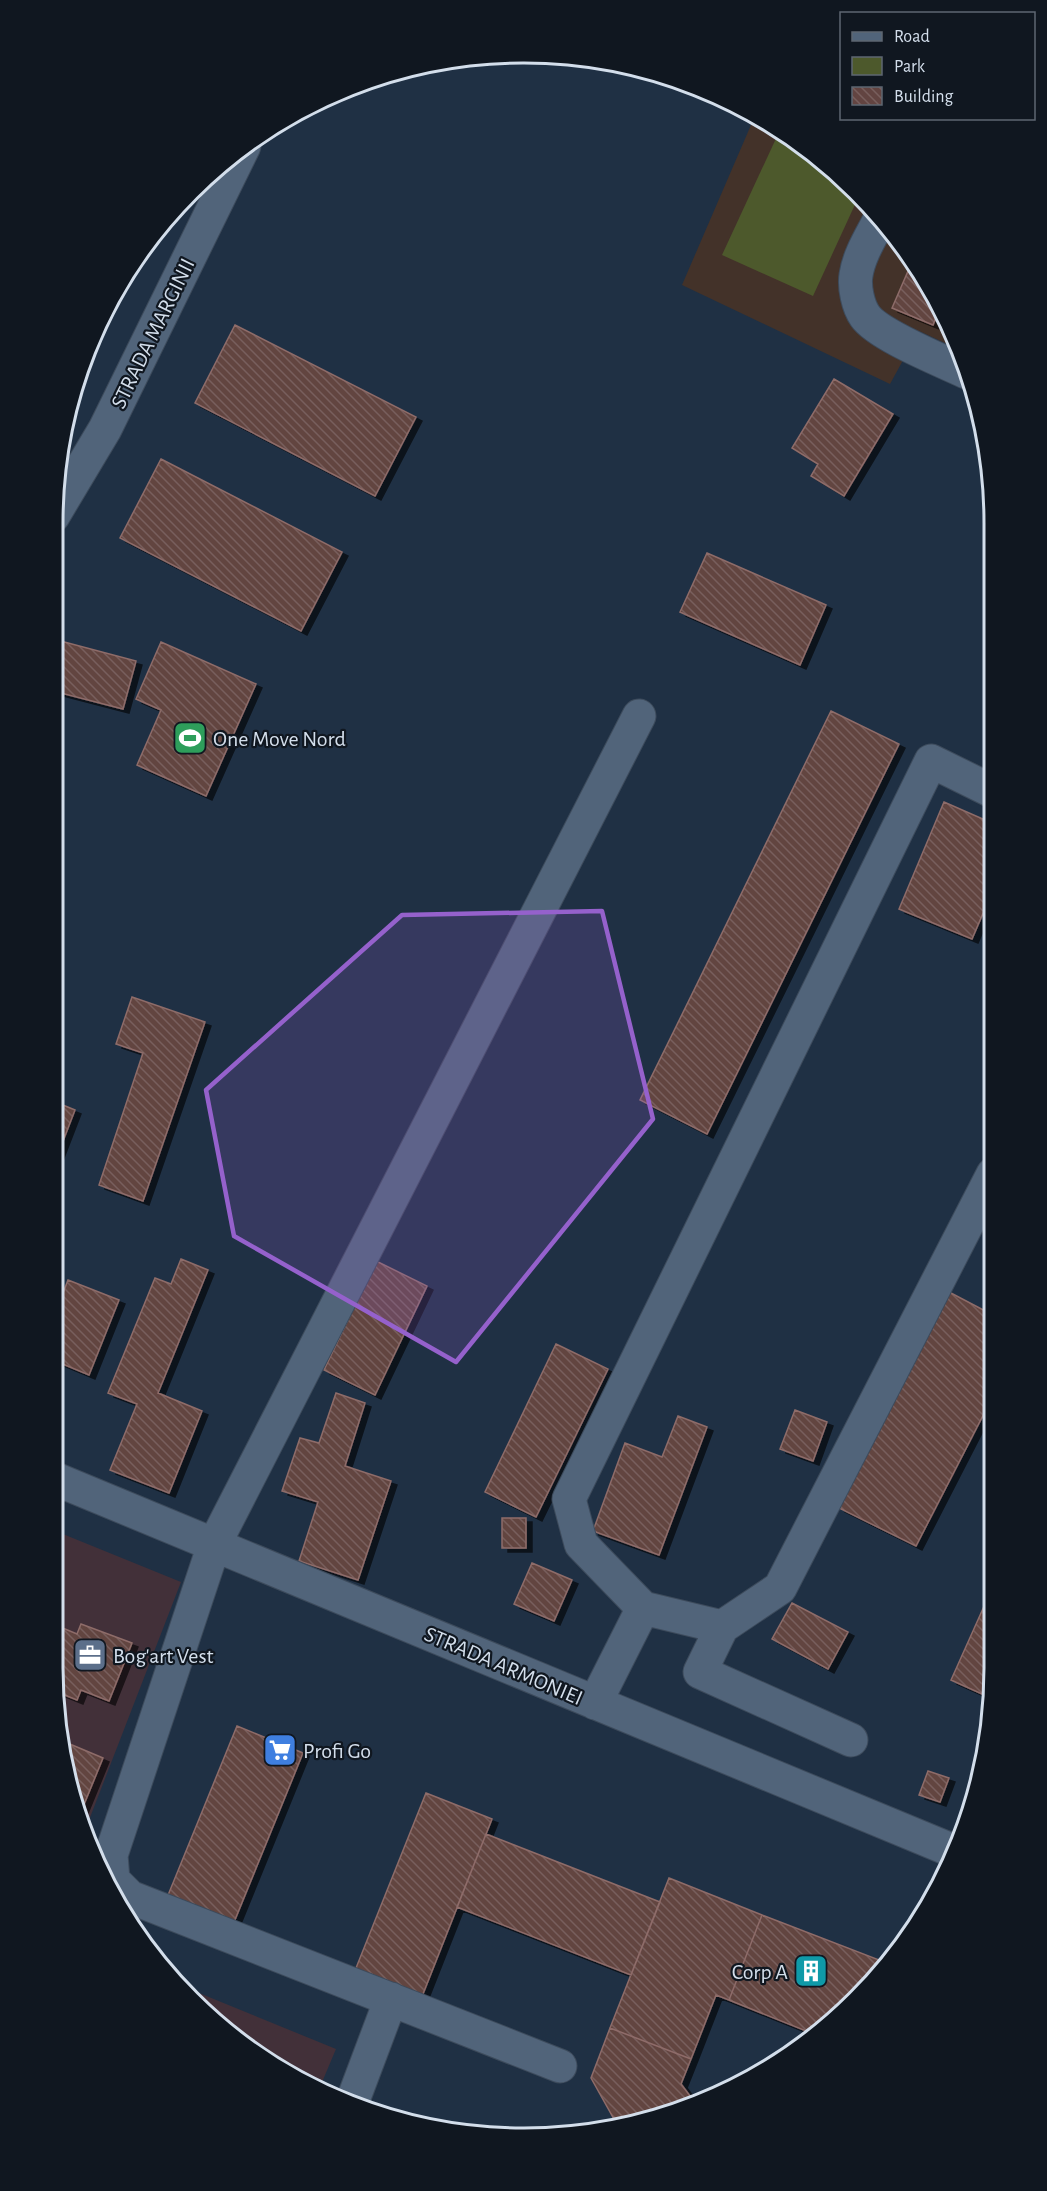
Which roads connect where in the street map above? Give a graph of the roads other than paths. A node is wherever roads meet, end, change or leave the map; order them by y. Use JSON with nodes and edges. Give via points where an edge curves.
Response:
{"nodes":[{"id":1,"x":235,"y":165,"type":"edge"},
{"id":2,"x":876,"y":227,"type":"edge"},
{"id":3,"x":957,"y":368,"type":"edge"},
{"id":4,"x":64,"y":498,"type":"edge"},
{"id":5,"x":639,"y":716,"type":"dead end"},
{"id":6,"x":984,"y":787,"type":"edge"},
{"id":7,"x":984,"y":1191,"type":"edge"},
{"id":8,"x":63,"y":1483,"type":"edge"},
{"id":9,"x":214,"y":1545,"type":"junction"},
{"id":10,"x":643,"y":1608,"type":"junction"},
{"id":11,"x":722,"y":1627,"type":"junction"},
{"id":12,"x":595,"y":1703,"type":"junction"},
{"id":13,"x":851,"y":1740,"type":"dead end"},
{"id":14,"x":947,"y":1848,"type":"edge"},
{"id":15,"x":113,"y":1876,"type":"edge"},
{"id":16,"x":118,"y":1884,"type":"edge"},
{"id":17,"x":391,"y":1999,"type":"junction"},
{"id":18,"x":561,"y":2066,"type":"dead end"},
{"id":19,"x":355,"y":2096,"type":"edge"}],
"edges":[{"from":1,"to":4,"type":"street","name":"STRADA MARGINII","via":[[105,429]]},
{"from":2,"to":3,"type":"street","via":[[855,276],[864,315],[878,329]]},
{"from":5,"to":9,"type":"street"},
{"from":6,"to":10,"type":"street","via":[[931,761],[569,1499],[581,1544]]},
{"from":7,"to":11,"type":"street","via":[[780,1588]]},
{"from":8,"to":9,"type":"street","name":"STRADA ARMONIEI"},
{"from":9,"to":12,"type":"street","name":"STRADA ARMONIEI"},
{"from":9,"to":15,"type":"street","via":[[111,1855]]},
{"from":10,"to":11,"type":"street"},
{"from":10,"to":12,"type":"street"},
{"from":11,"to":13,"type":"street","via":[[700,1672]]},
{"from":12,"to":14,"type":"street","name":"STRADA ARMONIEI"},
{"from":16,"to":17,"type":"street","via":[[130,1897]]},
{"from":17,"to":18,"type":"street"},
{"from":17,"to":19,"type":"street"}]}
